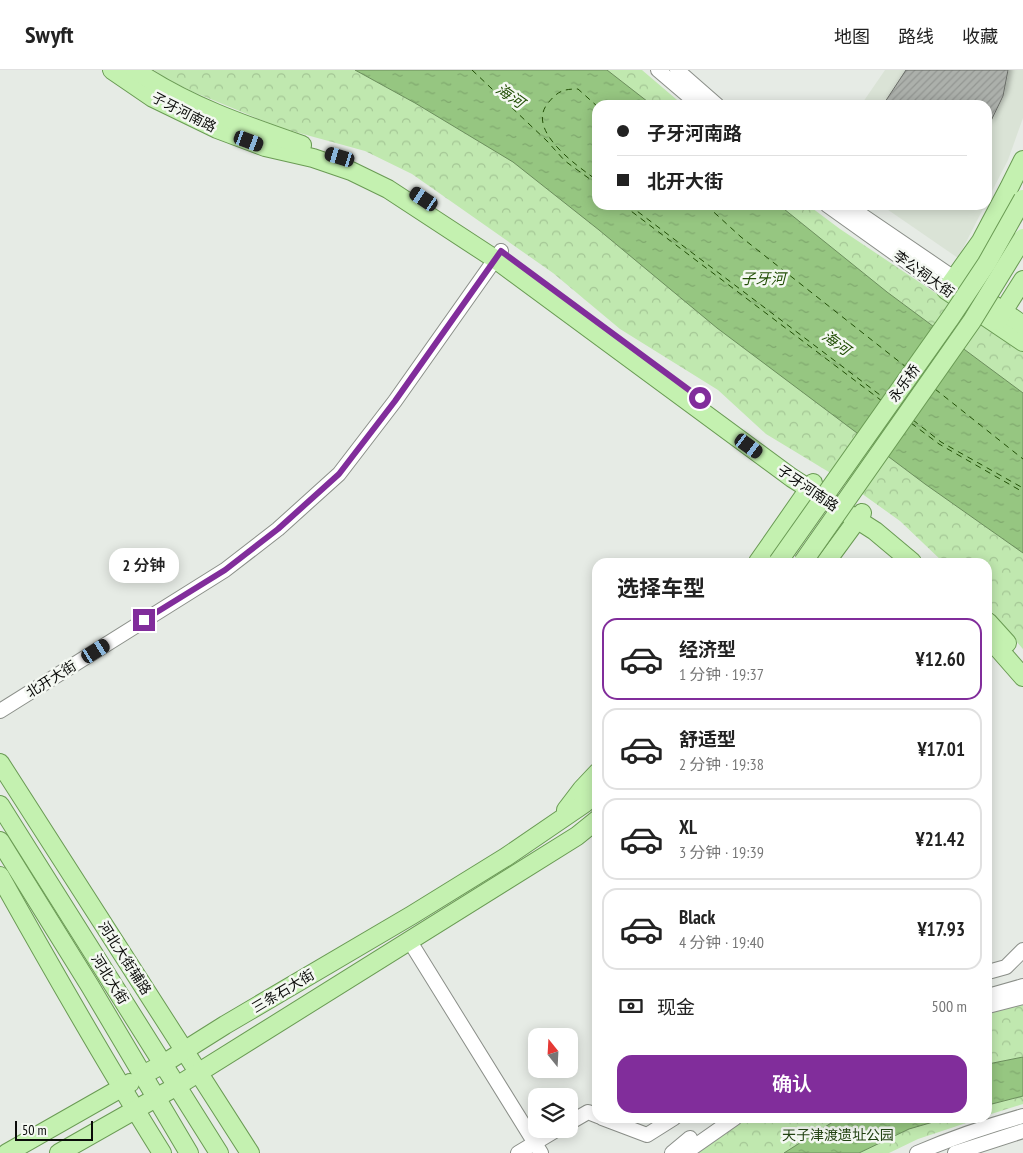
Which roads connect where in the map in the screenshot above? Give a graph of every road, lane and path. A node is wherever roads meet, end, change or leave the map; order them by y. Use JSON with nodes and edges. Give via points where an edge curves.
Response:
{"nodes":[{"id":1,"x":112,"y":70,"type":"edge"},
{"id":2,"x":134,"y":70,"type":"edge"},
{"id":3,"x":658,"y":70,"type":"edge"},
{"id":4,"x":677,"y":70,"type":"edge"},
{"id":5,"x":693,"y":100,"type":"edge"},
{"id":6,"x":711,"y":100,"type":"edge"},
{"id":7,"x":1023,"y":160,"type":"edge"},
{"id":8,"x":1023,"y":199,"type":"edge"},
{"id":9,"x":835,"y":210,"type":"edge"},
{"id":10,"x":854,"y":210,"type":"edge"},
{"id":11,"x":1023,"y":238,"type":"edge"},
{"id":12,"x":498,"y":255,"type":"junction"},
{"id":13,"x":1023,"y":280,"type":"edge"},
{"id":14,"x":950,"y":284,"type":"junction"},
{"id":15,"x":999,"y":317,"type":"junction"},
{"id":16,"x":1023,"y":325,"type":"edge"},
{"id":17,"x":1023,"y":342,"type":"edge"},
{"id":18,"x":811,"y":486,"type":"junction"},
{"id":19,"x":859,"y":516,"type":"junction"},
{"id":20,"x":761,"y":558,"type":"edge"},
{"id":21,"x":781,"y":558,"type":"edge"},
{"id":22,"x":806,"y":558,"type":"edge"},
{"id":23,"x":829,"y":558,"type":"edge"},
{"id":24,"x":907,"y":558,"type":"edge"},
{"id":25,"x":922,"y":558,"type":"edge"},
{"id":26,"x":992,"y":627,"type":"edge"},
{"id":27,"x":992,"y":642,"type":"edge"},
{"id":28,"x":1023,"y":662,"type":"edge"},
{"id":29,"x":1023,"y":678,"type":"edge"},
{"id":30,"x":0,"y":711,"type":"edge"},
{"id":31,"x":0,"y":764,"type":"edge"},
{"id":32,"x":592,"y":778,"type":"edge"},
{"id":33,"x":592,"y":797,"type":"edge"},
{"id":34,"x":0,"y":806,"type":"edge"},
{"id":35,"x":555,"y":824,"type":"junction"},
{"id":36,"x":592,"y":824,"type":"edge"},
{"id":37,"x":592,"y":829,"type":"edge"},
{"id":38,"x":577,"y":836,"type":"junction"},
{"id":39,"x":0,"y":841,"type":"edge"},
{"id":40,"x":0,"y":876,"type":"edge"},
{"id":41,"x":409,"y":940,"type":"junction"},
{"id":42,"x":1023,"y":950,"type":"edge"},
{"id":43,"x":992,"y":971,"type":"edge"},
{"id":44,"x":1023,"y":986,"type":"edge"},
{"id":45,"x":992,"y":995,"type":"edge"},
{"id":46,"x":1023,"y":997,"type":"edge"},
{"id":47,"x":992,"y":1005,"type":"edge"},
{"id":48,"x":106,"y":1012,"type":"junction"},
{"id":49,"x":143,"y":1076,"type":"junction"},
{"id":50,"x":174,"y":1077,"type":"junction"},
{"id":51,"x":120,"y":1085,"type":"junction"},
{"id":52,"x":592,"y":1114,"type":"edge"},
{"id":53,"x":138,"y":1116,"type":"junction"},
{"id":54,"x":1023,"y":1116,"type":"edge"},
{"id":55,"x":578,"y":1118,"type":"edge"},
{"id":56,"x":616,"y":1123,"type":"edge"},
{"id":57,"x":666,"y":1123,"type":"edge"},
{"id":58,"x":712,"y":1123,"type":"edge"},
{"id":59,"x":728,"y":1123,"type":"edge"},
{"id":60,"x":1023,"y":1131,"type":"edge"},
{"id":61,"x":548,"y":1138,"type":"edge"},
{"id":62,"x":993,"y":1147,"type":"edge"},
{"id":63,"x":537,"y":1148,"type":"edge"},
{"id":64,"x":187,"y":1149,"type":"edge"},
{"id":65,"x":7,"y":1153,"type":"edge"},
{"id":66,"x":59,"y":1153,"type":"edge"},
{"id":67,"x":162,"y":1153,"type":"edge"},
{"id":68,"x":219,"y":1153,"type":"edge"},
{"id":69,"x":250,"y":1153,"type":"edge"},
{"id":70,"x":518,"y":1153,"type":"edge"},
{"id":71,"x":672,"y":1153,"type":"edge"},
{"id":72,"x":685,"y":1153,"type":"edge"},
{"id":73,"x":917,"y":1153,"type":"edge"},
{"id":74,"x":954,"y":1153,"type":"edge"}],
"edges":[{"from":1,"to":12,"type":"main road","name":"子牙河南路","via":[[153,98],[217,129],[265,147],[313,158],[388,189]]},
{"from":2,"to":12,"type":"main road","name":"子牙河南路","via":[[193,104],[225,118],[356,162],[395,180]]},
{"from":3,"to":5,"type":"street"},
{"from":4,"to":6,"type":"street"},
{"from":7,"to":14,"type":"main road","via":[[981,241]]},
{"from":8,"to":21,"type":"main road","name":"永乐桥","bridge":true,"via":[[987,263]]},
{"from":9,"to":14,"type":"street","name":"李公祠大街"},
{"from":10,"to":14,"type":"street","name":"李公祠大街"},
{"from":11,"to":22,"type":"main road","name":"永乐桥","bridge":true,"via":[[972,321]]},
{"from":12,"to":18,"type":"main road","name":"子牙河南路","via":[[785,460]]},
{"from":12,"to":30,"type":"street","name":"北开大街","via":[[339,474],[278,529],[225,570]]},
{"from":13,"to":15,"type":"main road"},
{"from":14,"to":15,"type":"main road","name":"李公祠大街"},
{"from":15,"to":16,"type":"main road","name":"李公祠大街"},
{"from":15,"to":17,"type":"main road","name":"李公祠大街"},
{"from":18,"to":19,"type":"main road","name":"子牙河南路"},
{"from":18,"to":20,"type":"main road"},
{"from":19,"to":23,"type":"main road"},
{"from":19,"to":24,"type":"main road","name":"子牙河南路"},
{"from":19,"to":25,"type":"main road","name":"子牙河南路","via":[[879,523]]},
{"from":26,"to":28,"type":"main road"},
{"from":27,"to":29,"type":"main road"},
{"from":31,"to":50,"type":"main road","name":"河北大街辅路","via":[[164,1019]]},
{"from":32,"to":35,"type":"main road","name":"三条石大街"},
{"from":33,"to":35,"type":"main road","name":"三条石大街"},
{"from":34,"to":50,"type":"main road","name":"河北大街"},
{"from":35,"to":50,"type":"main road","name":"三条石大街","via":[[420,910],[203,1039]]},
{"from":36,"to":38,"type":"main road","name":"三条石大街"},
{"from":37,"to":38,"type":"main road","name":"三条石大街"},
{"from":38,"to":41,"type":"main road","name":"三条石大街"},
{"from":39,"to":48,"type":"main road","name":"河北大街"},
{"from":40,"to":51,"type":"main road"},
{"from":41,"to":50,"type":"main road","name":"三条石大街"},
{"from":41,"to":63,"type":"street"},
{"from":42,"to":43,"type":"street","via":[[1006,968]]},
{"from":44,"to":45,"type":"street"},
{"from":46,"to":47,"type":"street"},
{"from":48,"to":49,"type":"main road","name":"河北大街"},
{"from":48,"to":51,"type":"main road","via":[[116,1048]]},
{"from":49,"to":50,"type":"main road","name":"河北大街"},
{"from":49,"to":51,"type":"main road"},
{"from":50,"to":51,"type":"main road"},
{"from":50,"to":53,"type":"main road","name":"三条石大街"},
{"from":50,"to":64,"type":"main road","name":"河北大街"},
{"from":50,"to":68,"type":"main road"},
{"from":50,"to":69,"type":"main road"},
{"from":51,"to":53,"type":"main road"},
{"from":51,"to":65,"type":"main road","via":[[100,1101]]},
{"from":52,"to":55,"type":"street","via":[[588,1112]]},
{"from":53,"to":64,"type":"main road","via":[[164,1129]]},
{"from":53,"to":66,"type":"main road","name":"三条石大街","via":[[113,1122]]},
{"from":53,"to":67,"type":"main road"},
{"from":54,"to":73,"type":"street","via":[[989,1125]]},
{"from":56,"to":57,"type":"street","via":[[648,1135]]},
{"from":58,"to":71,"type":"street"},
{"from":59,"to":72,"type":"street"},
{"from":60,"to":62,"type":"street"},
{"from":61,"to":63,"type":"street"},
{"from":62,"to":74,"type":"street"},
{"from":63,"to":70,"type":"street"}]}
